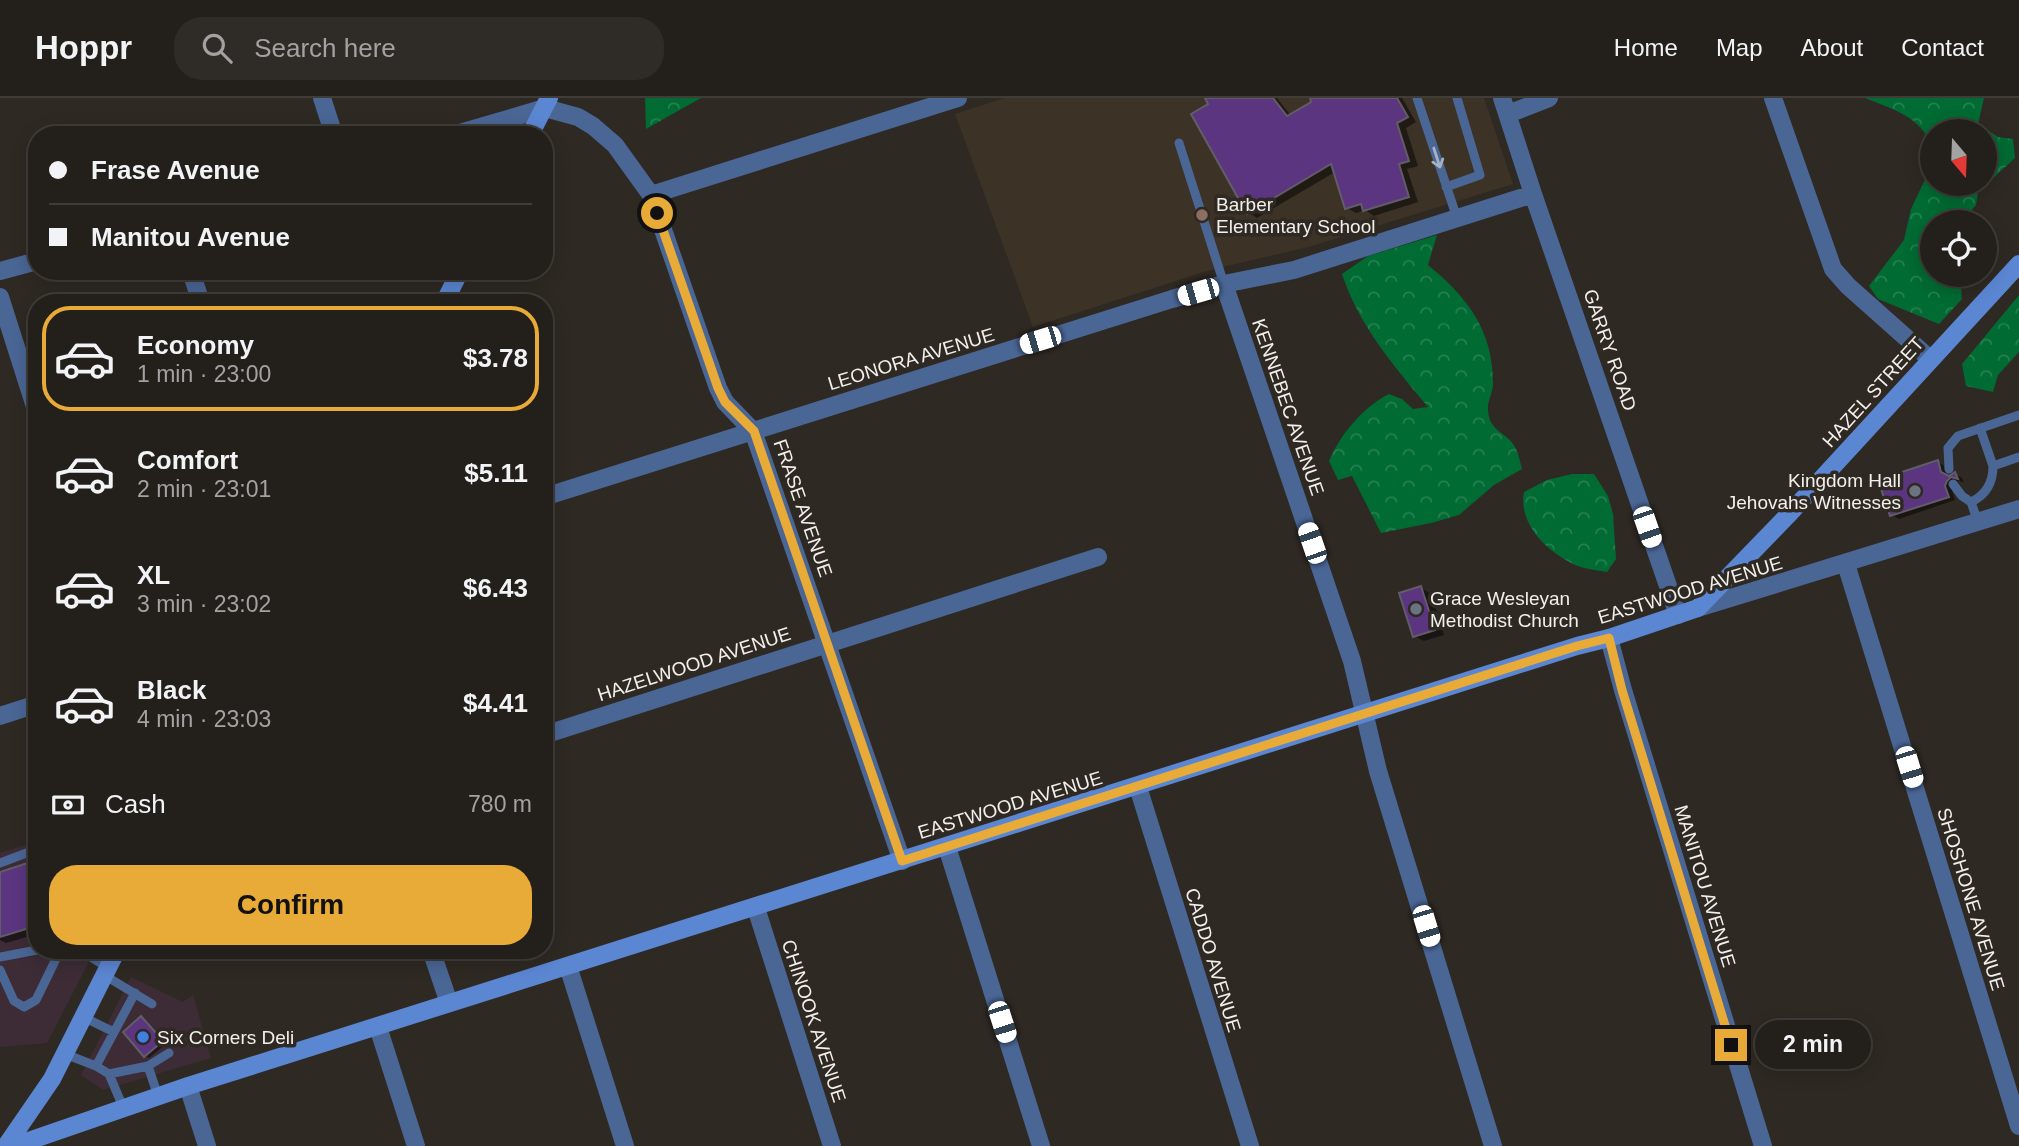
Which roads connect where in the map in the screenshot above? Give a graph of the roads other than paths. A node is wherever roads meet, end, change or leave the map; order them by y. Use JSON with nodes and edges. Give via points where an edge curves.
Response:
{"nodes":[{"id":1,"x":322,"y":98,"type":"edge"},
{"id":2,"x":958,"y":98,"type":"edge"},
{"id":3,"x":1416,"y":98,"type":"edge"},
{"id":4,"x":1457,"y":98,"type":"edge"},
{"id":5,"x":1549,"y":98,"type":"edge"},
{"id":6,"x":1773,"y":98,"type":"edge"},
{"id":7,"x":547,"y":103,"type":"edge"},
{"id":8,"x":1505,"y":106,"type":"edge"},
{"id":9,"x":331,"y":126,"type":"edge"},
{"id":10,"x":479,"y":126,"type":"edge"},
{"id":11,"x":535,"y":126,"type":"edge"},
{"id":12,"x":1179,"y":144,"type":"dead end"},
{"id":13,"x":1446,"y":187,"type":"junction"},
{"id":14,"x":1533,"y":194,"type":"junction"},
{"id":15,"x":651,"y":195,"type":"junction"},
{"id":16,"x":1457,"y":218,"type":"junction"},
{"id":17,"x":28,"y":263,"type":"edge"},
{"id":18,"x":2019,"y":264,"type":"edge"},
{"id":19,"x":0,"y":271,"type":"edge"},
{"id":20,"x":1224,"y":284,"type":"junction"},
{"id":21,"x":0,"y":297,"type":"edge"},
{"id":22,"x":1930,"y":359,"type":"junction"},
{"id":23,"x":28,"y":385,"type":"edge"},
{"id":24,"x":2019,"y":415,"type":"edge"},
{"id":25,"x":1980,"y":428,"type":"junction"},
{"id":26,"x":754,"y":431,"type":"junction"},
{"id":27,"x":2019,"y":457,"type":"edge"},
{"id":28,"x":1993,"y":466,"type":"junction"},
{"id":29,"x":1949,"y":469,"type":"dead end"},
{"id":30,"x":1953,"y":484,"type":"dead end"},
{"id":31,"x":553,"y":493,"type":"edge"},
{"id":32,"x":1971,"y":502,"type":"junction"},
{"id":33,"x":2019,"y":509,"type":"edge"},
{"id":34,"x":1978,"y":522,"type":"junction"},
{"id":35,"x":1098,"y":557,"type":"dead end"},
{"id":36,"x":1846,"y":564,"type":"junction"},
{"id":37,"x":1698,"y":608,"type":"junction"},
{"id":38,"x":1678,"y":615,"type":"junction"},
{"id":39,"x":1609,"y":638,"type":"junction"},
{"id":40,"x":827,"y":643,"type":"junction"},
{"id":41,"x":28,"y":707,"type":"edge"},
{"id":42,"x":1365,"y":715,"type":"junction"},
{"id":43,"x":0,"y":716,"type":"edge"},
{"id":44,"x":553,"y":732,"type":"edge"},
{"id":45,"x":1138,"y":787,"type":"junction"},
{"id":46,"x":947,"y":846,"type":"junction"},
{"id":47,"x":28,"y":852,"type":"edge"},
{"id":48,"x":902,"y":861,"type":"junction"},
{"id":49,"x":2,"y":862,"type":"edge"},
{"id":50,"x":756,"y":908,"type":"junction"},
{"id":51,"x":28,"y":952,"type":"edge"},
{"id":52,"x":0,"y":957,"type":"edge"},
{"id":53,"x":55,"y":959,"type":"edge"},
{"id":54,"x":91,"y":959,"type":"edge"},
{"id":55,"x":112,"y":959,"type":"edge"},
{"id":56,"x":434,"y":959,"type":"edge"},
{"id":57,"x":568,"y":966,"type":"junction"},
{"id":58,"x":0,"y":970,"type":"edge"},
{"id":59,"x":106,"y":971,"type":"junction"},
{"id":60,"x":135,"y":993,"type":"junction"},
{"id":61,"x":449,"y":1003,"type":"junction"},
{"id":62,"x":152,"y":1004,"type":"dead end"},
{"id":63,"x":83,"y":1017,"type":"junction"},
{"id":64,"x":377,"y":1027,"type":"junction"},
{"id":65,"x":114,"y":1032,"type":"junction"},
{"id":66,"x":169,"y":1053,"type":"dead end"},
{"id":67,"x":65,"y":1054,"type":"junction"},
{"id":68,"x":96,"y":1066,"type":"junction"},
{"id":69,"x":148,"y":1066,"type":"junction"},
{"id":70,"x":109,"y":1074,"type":"junction"},
{"id":71,"x":188,"y":1086,"type":"junction"},
{"id":72,"x":158,"y":1096,"type":"junction"},
{"id":73,"x":124,"y":1107,"type":"junction"},
{"id":74,"x":2019,"y":1126,"type":"edge"},
{"id":75,"x":2,"y":1145,"type":"edge"},
{"id":76,"x":203,"y":1145,"type":"edge"},
{"id":77,"x":15,"y":1146,"type":"edge"},
{"id":78,"x":416,"y":1146,"type":"edge"},
{"id":79,"x":625,"y":1146,"type":"edge"},
{"id":80,"x":832,"y":1146,"type":"edge"},
{"id":81,"x":1041,"y":1146,"type":"edge"},
{"id":82,"x":1250,"y":1146,"type":"edge"},
{"id":83,"x":1493,"y":1146,"type":"edge"},
{"id":84,"x":1763,"y":1146,"type":"edge"}],
"edges":[{"from":1,"to":9,"type":"street"},
{"from":2,"to":15,"type":"street"},
{"from":3,"to":13,"type":"lane","one_way":true},
{"from":4,"to":13,"type":"lane","via":[[1480,175]]},
{"from":5,"to":8,"type":"street"},
{"from":6,"to":22,"type":"street","via":[[1833,269]]},
{"from":7,"to":10,"type":"street"},
{"from":7,"to":11,"type":"street"},
{"from":7,"to":15,"type":"street","name":"FRASE AVENUE","via":[[593,126],[615,145]]},
{"from":8,"to":14,"type":"street","name":"GARRY ROAD"},
{"from":12,"to":20,"type":"lane"},
{"from":13,"to":16,"type":"lane"},
{"from":14,"to":16,"type":"street","name":"LEONORA AVENUE"},
{"from":14,"to":38,"type":"street","name":"GARRY ROAD"},
{"from":15,"to":26,"type":"street","name":"FRASE AVENUE","via":[[718,388],[725,402]]},
{"from":16,"to":20,"type":"street","name":"LEONORA AVENUE","via":[[1294,270]]},
{"from":17,"to":19,"type":"street"},
{"from":18,"to":22,"type":"street","name":"HAZEL STREET"},
{"from":20,"to":26,"type":"street","name":"LEONORA AVENUE"},
{"from":20,"to":42,"type":"street","name":"KENNEBEC AVENUE","via":[[1352,661]]},
{"from":21,"to":23,"type":"street"},
{"from":22,"to":37,"type":"street","name":"HAZEL STREET"},
{"from":24,"to":25,"type":"lane"},
{"from":25,"to":28,"type":"lane"},
{"from":25,"to":29,"type":"lane","via":[[1952,442],[1947,455]]},
{"from":26,"to":31,"type":"street","name":"LEONORA AVENUE"},
{"from":26,"to":40,"type":"street","name":"FRASE AVENUE"},
{"from":27,"to":28,"type":"lane"},
{"from":28,"to":32,"type":"lane","via":[[1986,491]]},
{"from":30,"to":32,"type":"lane"},
{"from":32,"to":34,"type":"lane"},
{"from":33,"to":34,"type":"street","name":"EASTWOOD AVENUE"},
{"from":34,"to":36,"type":"street","name":"EASTWOOD AVENUE"},
{"from":35,"to":40,"type":"street","name":"HAZELWOOD AVENUE"},
{"from":36,"to":37,"type":"street","name":"EASTWOOD AVENUE"},
{"from":36,"to":74,"type":"street","name":"SHOSHONE AVENUE"},
{"from":37,"to":38,"type":"street","name":"EASTWOOD AVENUE"},
{"from":38,"to":39,"type":"street","name":"EASTWOOD AVENUE"},
{"from":39,"to":42,"type":"street","name":"EASTWOOD AVENUE"},
{"from":39,"to":84,"type":"street","name":"MANITOU AVENUE"},
{"from":40,"to":44,"type":"street","name":"HAZELWOOD AVENUE"},
{"from":40,"to":48,"type":"street","name":"FRASE AVENUE"},
{"from":41,"to":43,"type":"street"},
{"from":42,"to":45,"type":"street","name":"EASTWOOD AVENUE"},
{"from":42,"to":83,"type":"street","name":"KENNEBEC AVENUE"},
{"from":45,"to":46,"type":"street","name":"EASTWOOD AVENUE"},
{"from":45,"to":82,"type":"street","name":"CADDO AVENUE"},
{"from":46,"to":48,"type":"street","name":"EASTWOOD AVENUE"},
{"from":46,"to":81,"type":"street"},
{"from":47,"to":49,"type":"lane"},
{"from":48,"to":50,"type":"street","name":"EASTWOOD AVENUE"},
{"from":50,"to":57,"type":"street","name":"EASTWOOD AVENUE"},
{"from":50,"to":80,"type":"street","name":"CHINOOK AVENUE"},
{"from":51,"to":52,"type":"lane"},
{"from":53,"to":58,"type":"lane","via":[[36,1000],[24,1007],[14,1002]]},
{"from":54,"to":59,"type":"lane"},
{"from":55,"to":59,"type":"street"},
{"from":56,"to":61,"type":"street"},
{"from":57,"to":61,"type":"street","name":"EASTWOOD AVENUE"},
{"from":57,"to":79,"type":"street"},
{"from":59,"to":60,"type":"lane"},
{"from":59,"to":63,"type":"street"},
{"from":60,"to":62,"type":"lane"},
{"from":60,"to":65,"type":"lane"},
{"from":61,"to":64,"type":"street","name":"EASTWOOD AVENUE"},
{"from":63,"to":65,"type":"lane"},
{"from":63,"to":67,"type":"street"},
{"from":64,"to":71,"type":"street","name":"EASTWOOD AVENUE"},
{"from":64,"to":78,"type":"street"},
{"from":65,"to":68,"type":"lane"},
{"from":66,"to":69,"type":"lane"},
{"from":67,"to":68,"type":"lane"},
{"from":67,"to":75,"type":"street","via":[[52,1079]]},
{"from":68,"to":70,"type":"lane"},
{"from":69,"to":70,"type":"lane"},
{"from":69,"to":72,"type":"lane"},
{"from":70,"to":73,"type":"lane"},
{"from":71,"to":72,"type":"street","name":"EASTWOOD AVENUE"},
{"from":71,"to":76,"type":"street"},
{"from":72,"to":73,"type":"street","name":"EASTWOOD AVENUE"},
{"from":73,"to":77,"type":"street","name":"EASTWOOD AVENUE"}]}
